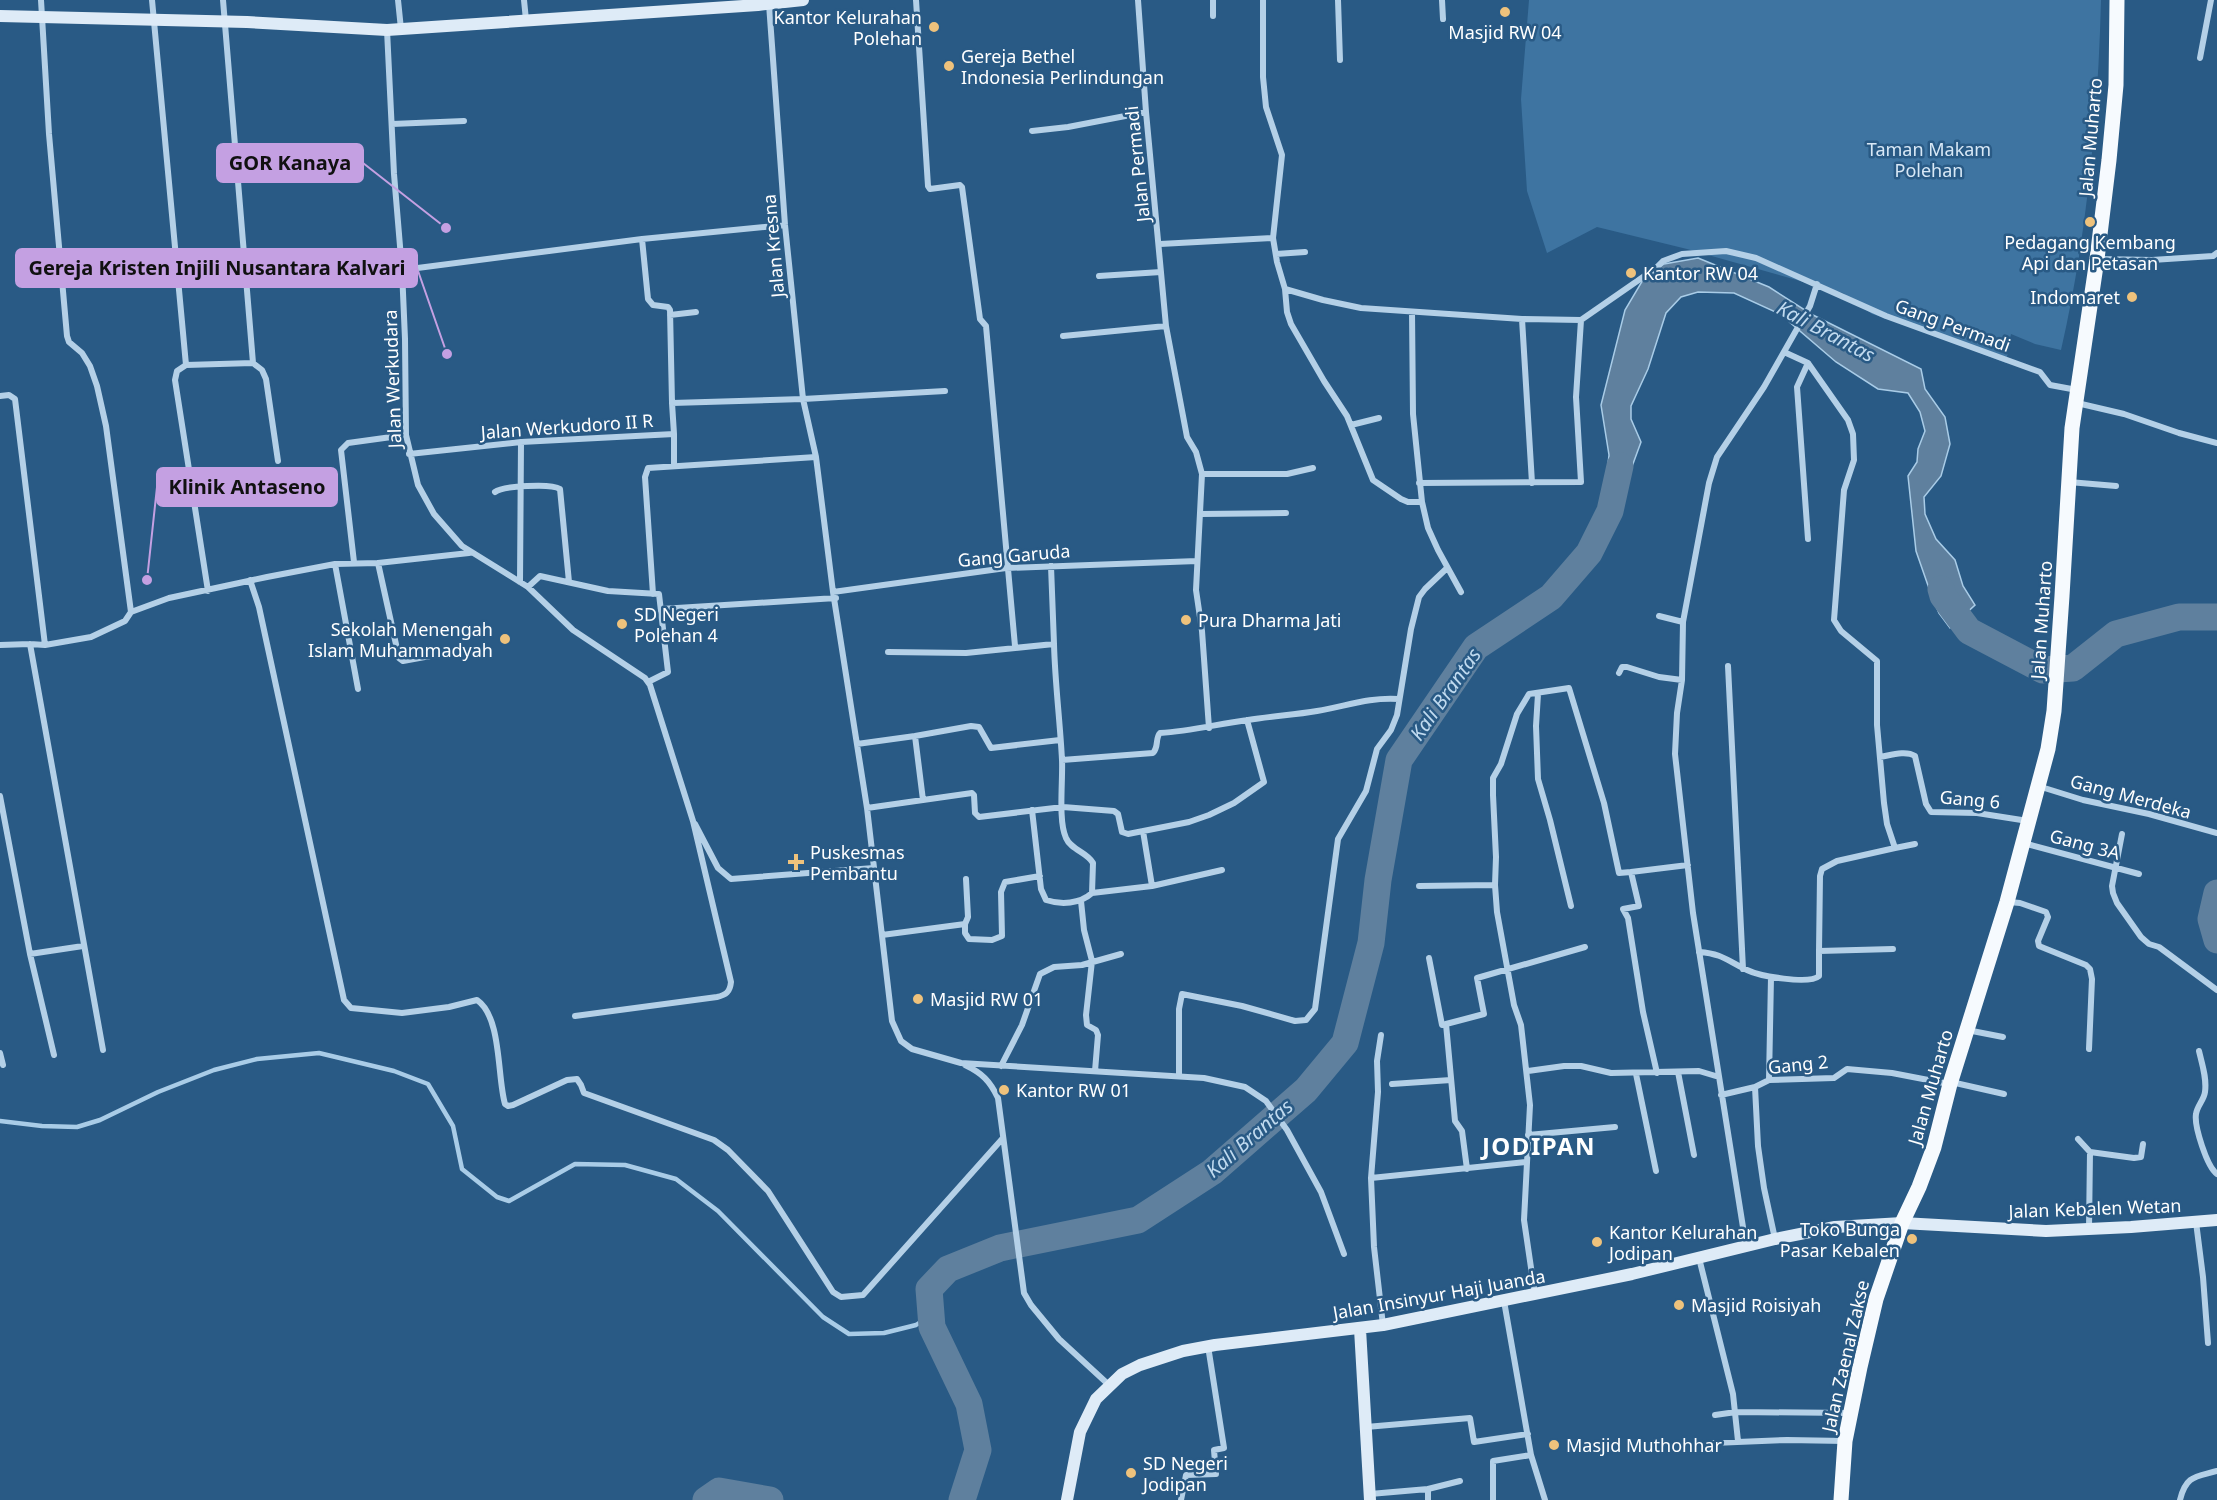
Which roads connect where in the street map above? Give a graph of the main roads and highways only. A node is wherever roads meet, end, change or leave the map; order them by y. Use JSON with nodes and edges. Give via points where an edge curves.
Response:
{"nodes":[{"id":1,"x":802,"y":0,"type":"edge"},
{"id":2,"x":2117,"y":0,"type":"edge"},
{"id":3,"x":762,"y":3,"type":"edge"},
{"id":4,"x":0,"y":16,"type":"edge"},
{"id":5,"x":2217,"y":1220,"type":"edge"},
{"id":6,"x":1902,"y":1223,"type":"junction"},
{"id":7,"x":1360,"y":1329,"type":"junction"},
{"id":8,"x":1370,"y":1497,"type":"edge"},
{"id":9,"x":1067,"y":1500,"type":"edge"},
{"id":10,"x":1841,"y":1500,"type":"edge"}],
"edges":[{"from":1,"to":3,"type":"main road"},
{"from":2,"to":6,"type":"main road","name":"Jalan Muharto","via":[[2116,85],[2097,259],[2072,428],[2054,711],[2048,749],[1934,1147]]},
{"from":3,"to":4,"type":"main road","via":[[387,30],[225,21]]},
{"from":5,"to":6,"type":"main road","name":"Jalan Kebalen Wetan","via":[[2046,1231]]},
{"from":6,"to":7,"type":"main road","name":"Jalan Insinyur Haji Juanda","via":[[1834,1227],[1535,1295]]},
{"from":6,"to":10,"type":"main road","name":"Jalan Zaenal Zakse","via":[[1876,1299],[1850,1413]]},
{"from":7,"to":8,"type":"main road"},
{"from":7,"to":9,"type":"main road","name":"Jalan Insinyur Haji Juanda","via":[[1208,1346],[1122,1374],[1091,1406],[1080,1432]]}]}
